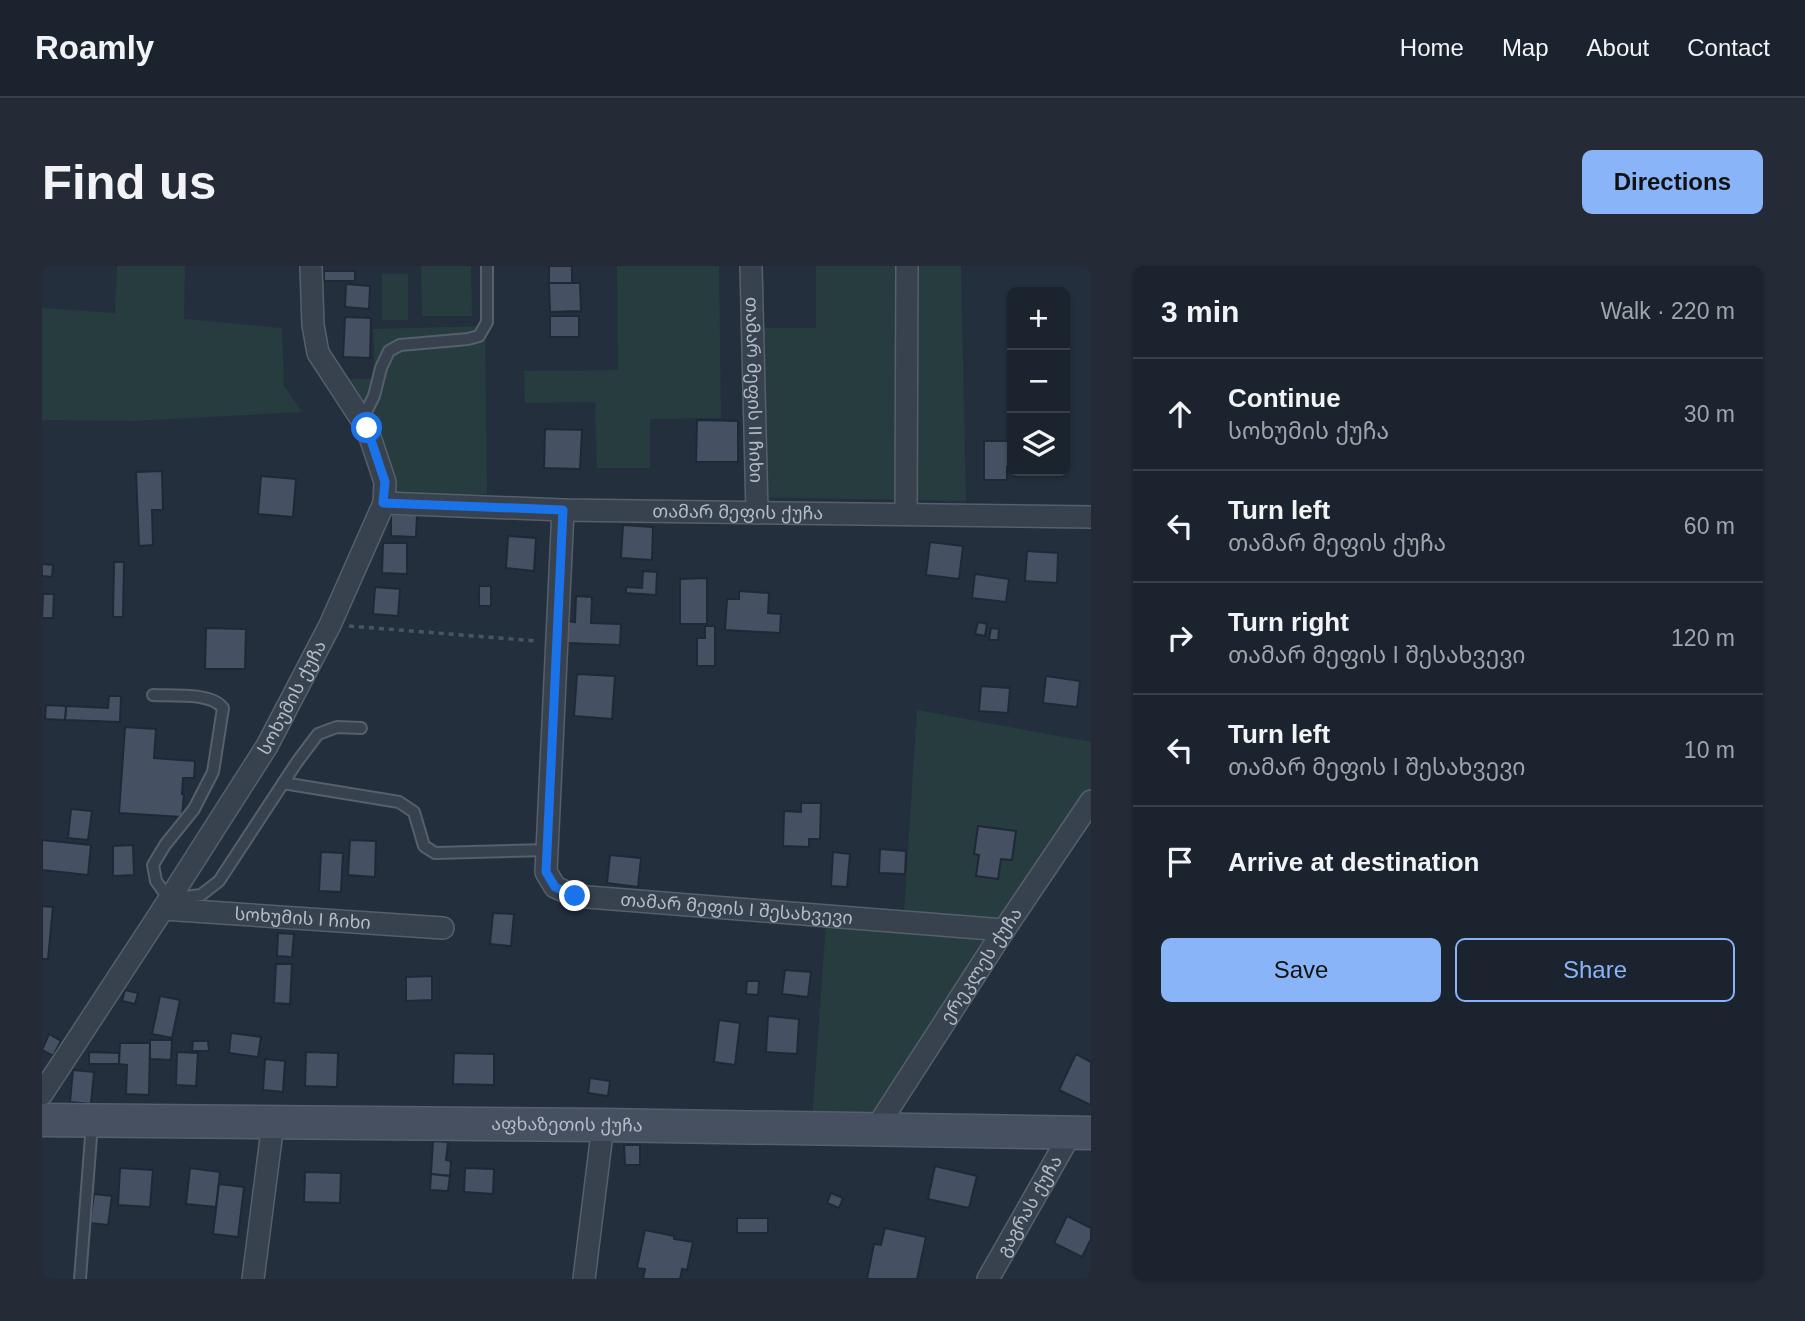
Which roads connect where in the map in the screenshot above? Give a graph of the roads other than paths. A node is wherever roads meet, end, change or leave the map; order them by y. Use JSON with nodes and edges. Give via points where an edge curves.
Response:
{"nodes":[{"id":1,"x":311,"y":266,"type":"edge"},
{"id":2,"x":487,"y":266,"type":"edge"},
{"id":3,"x":751,"y":266,"type":"edge"},
{"id":4,"x":907,"y":266,"type":"edge"},
{"id":5,"x":362,"y":420,"type":"junction"},
{"id":6,"x":383,"y":503,"type":"junction"},
{"id":7,"x":563,"y":510,"type":"junction"},
{"id":8,"x":757,"y":513,"type":"junction"},
{"id":9,"x":906,"y":514,"type":"junction"},
{"id":10,"x":1091,"y":517,"type":"edge"},
{"id":11,"x":153,"y":695,"type":"dead end"},
{"id":12,"x":361,"y":728,"type":"dead end"},
{"id":13,"x":283,"y":783,"type":"junction"},
{"id":14,"x":1091,"y":801,"type":"edge"},
{"id":15,"x":547,"y":850,"type":"junction"},
{"id":16,"x":166,"y":904,"type":"junction"},
{"id":17,"x":443,"y":928,"type":"dead end"},
{"id":18,"x":1004,"y":930,"type":"junction"},
{"id":19,"x":42,"y":1094,"type":"edge"},
{"id":20,"x":42,"y":1120,"type":"edge"},
{"id":21,"x":93,"y":1121,"type":"junction"},
{"id":22,"x":273,"y":1123,"type":"junction"},
{"id":23,"x":603,"y":1125,"type":"junction"},
{"id":24,"x":875,"y":1130,"type":"junction"},
{"id":25,"x":1081,"y":1133,"type":"edge"},
{"id":26,"x":80,"y":1279,"type":"edge"},
{"id":27,"x":253,"y":1279,"type":"edge"},
{"id":28,"x":584,"y":1279,"type":"edge"},
{"id":29,"x":988,"y":1279,"type":"edge"}],
"edges":[{"from":1,"to":5,"type":"street","name":"სოხუმის ქუჩა","via":[[318,353]]},
{"from":2,"to":5,"type":"lane","via":[[486,322],[479,336],[400,345],[389,351]]},
{"from":3,"to":8,"type":"street","name":"თამარ მეფის II ჩიხი"},
{"from":4,"to":9,"type":"street"},
{"from":5,"to":6,"type":"street","name":"სოხუმის ქუჩა","via":[[385,482]]},
{"from":6,"to":7,"type":"street","name":"თამარ მეფის ქუჩა"},
{"from":6,"to":16,"type":"street","name":"სოხუმის ქუჩა","via":[[330,625],[267,746]]},
{"from":7,"to":8,"type":"street","name":"თამარ მეფის ქუჩა"},
{"from":7,"to":15,"type":"street","name":"თამარ მეფის I შესახვევი"},
{"from":8,"to":9,"type":"street","name":"თამარ მეფის ქუჩა"},
{"from":9,"to":10,"type":"street","name":"თამარ მეფის ქუჩა"},
{"from":11,"to":16,"type":"lane","via":[[207,697],[222,708],[213,772],[194,809],[153,865]]},
{"from":12,"to":13,"type":"lane","via":[[337,727],[318,734]]},
{"from":13,"to":15,"type":"lane","via":[[400,802],[414,812],[424,846],[435,853]]},
{"from":13,"to":16,"type":"lane","via":[[219,881],[201,895]]},
{"from":14,"to":18,"type":"street","name":"ერეკლეს ქუჩა"},
{"from":15,"to":18,"type":"street","name":"თამარ მეფის I შესახვევი","via":[[546,872],[555,887],[575,896]]},
{"from":16,"to":17,"type":"street","name":"სოხუმის I ჩიხი"},
{"from":16,"to":19,"type":"street","name":"სოხუმის ქუჩა"},
{"from":18,"to":24,"type":"street","name":"ერეკლეს ქუჩა"},
{"from":20,"to":21,"type":"street","name":"აფხაზეთის ქუჩა"},
{"from":21,"to":22,"type":"street","name":"აფხაზეთის ქუჩა"},
{"from":21,"to":26,"type":"lane"},
{"from":22,"to":23,"type":"street","name":"აფხაზეთის ქუჩა"},
{"from":22,"to":27,"type":"street"},
{"from":23,"to":24,"type":"street","name":"აფხაზეთის ქუჩა"},
{"from":23,"to":28,"type":"street"},
{"from":24,"to":25,"type":"street","name":"აფხაზეთის ქუჩა"},
{"from":25,"to":29,"type":"street","name":"გაგრას ქუჩა"}]}
